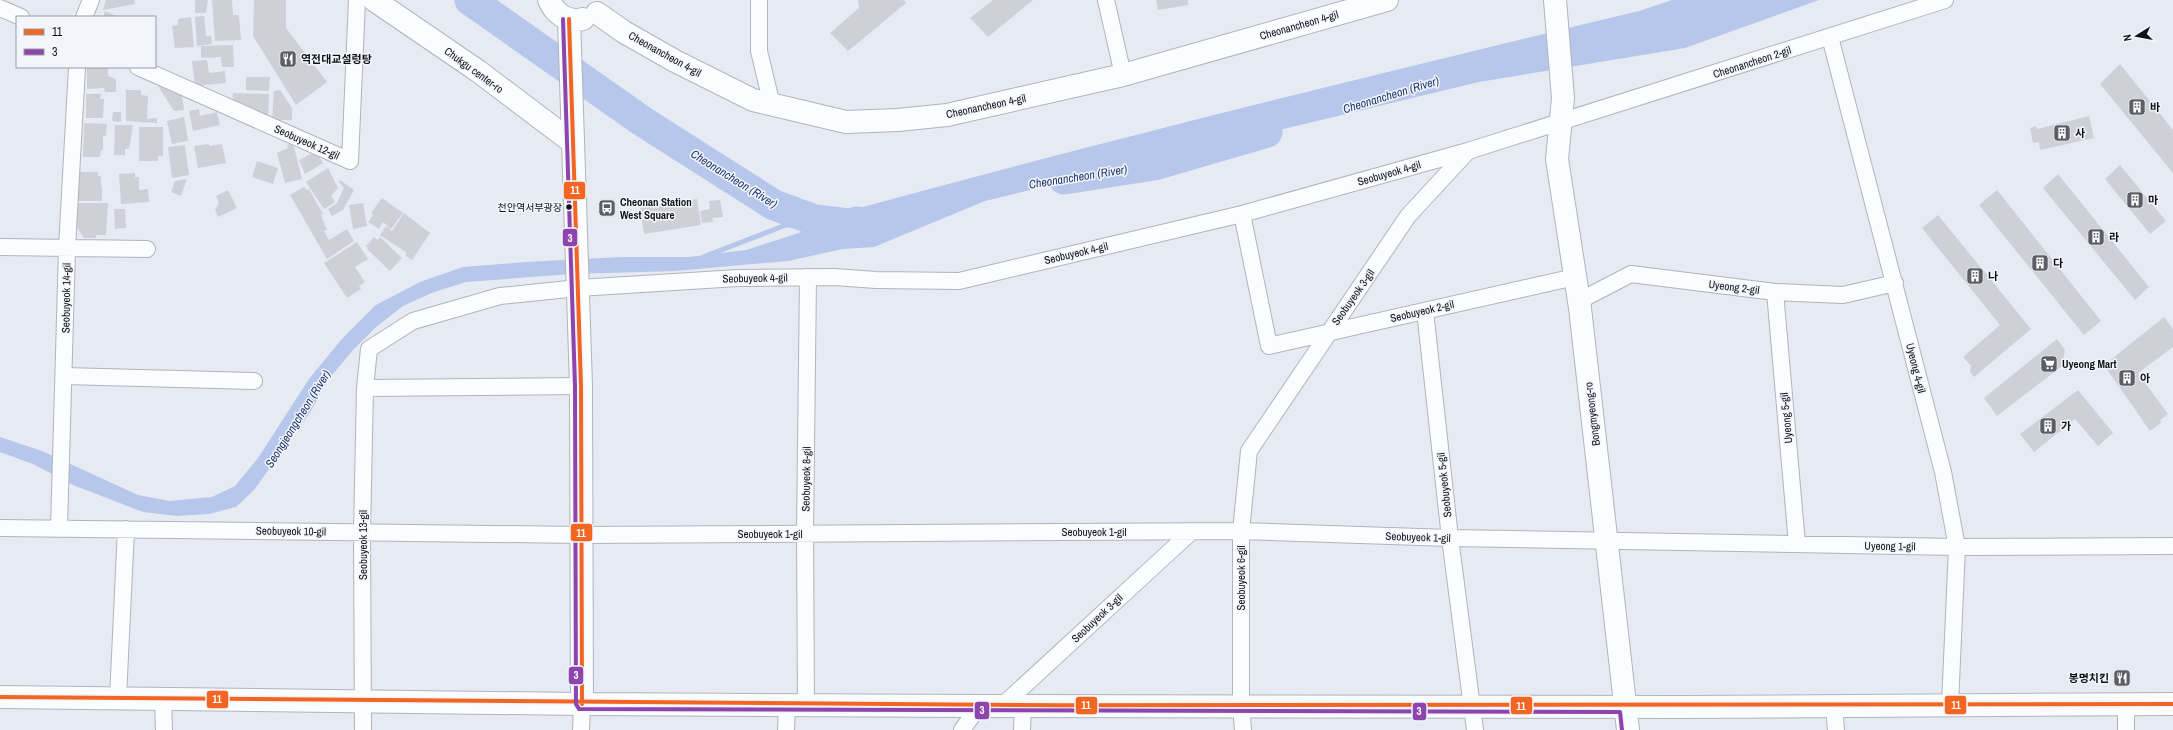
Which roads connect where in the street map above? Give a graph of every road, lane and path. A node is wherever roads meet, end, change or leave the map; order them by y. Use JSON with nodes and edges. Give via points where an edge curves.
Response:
{"nodes":[{"id":1,"x":91,"y":0,"type":"edge"},
{"id":2,"x":357,"y":0,"type":"edge"},
{"id":3,"x":374,"y":0,"type":"edge"},
{"id":4,"x":549,"y":0,"type":"edge"},
{"id":5,"x":759,"y":0,"type":"edge"},
{"id":6,"x":1106,"y":0,"type":"edge"},
{"id":7,"x":1387,"y":0,"type":"edge"},
{"id":8,"x":1555,"y":0,"type":"edge"},
{"id":9,"x":1945,"y":0,"type":"edge"},
{"id":10,"x":601,"y":6,"type":"edge"},
{"id":11,"x":0,"y":8,"type":"edge"},
{"id":12,"x":19,"y":16,"type":"edge"},
{"id":13,"x":84,"y":16,"type":"edge"},
{"id":14,"x":569,"y":19,"type":"junction"},
{"id":15,"x":1830,"y":37,"type":"junction"},
{"id":16,"x":77,"y":68,"type":"edge"},
{"id":17,"x":140,"y":68,"type":"edge"},
{"id":18,"x":1123,"y":75,"type":"junction"},
{"id":19,"x":772,"y":105,"type":"junction"},
{"id":20,"x":1559,"y":124,"type":"junction"},
{"id":21,"x":572,"y":136,"type":"junction"},
{"id":22,"x":1468,"y":151,"type":"junction"},
{"id":23,"x":1242,"y":214,"type":"junction"},
{"id":24,"x":0,"y":247,"type":"edge"},
{"id":25,"x":67,"y":248,"type":"junction"},
{"id":26,"x":147,"y":249,"type":"dead end"},
{"id":27,"x":808,"y":277,"type":"junction"},
{"id":28,"x":1575,"y":277,"type":"junction"},
{"id":29,"x":1895,"y":283,"type":"junction"},
{"id":30,"x":578,"y":288,"type":"junction"},
{"id":31,"x":1775,"y":292,"type":"junction"},
{"id":32,"x":1579,"y":301,"type":"junction"},
{"id":33,"x":1425,"y":311,"type":"junction"},
{"id":34,"x":1328,"y":332,"type":"junction"},
{"id":35,"x":64,"y":376,"type":"junction"},
{"id":36,"x":254,"y":381,"type":"dead end"},
{"id":37,"x":581,"y":386,"type":"junction"},
{"id":38,"x":365,"y":388,"type":"junction"},
{"id":39,"x":1249,"y":451,"type":"joint"},
{"id":40,"x":0,"y":528,"type":"edge"},
{"id":41,"x":59,"y":528,"type":"junction"},
{"id":42,"x":126,"y":529,"type":"junction"},
{"id":43,"x":1241,"y":531,"type":"junction"},
{"id":44,"x":362,"y":532,"type":"junction"},
{"id":45,"x":1191,"y":532,"type":"junction"},
{"id":46,"x":805,"y":534,"type":"junction"},
{"id":47,"x":582,"y":535,"type":"junction"},
{"id":48,"x":1450,"y":538,"type":"junction"},
{"id":49,"x":1606,"y":539,"type":"junction"},
{"id":50,"x":1797,"y":544,"type":"junction"},
{"id":51,"x":2173,"y":546,"type":"edge"},
{"id":52,"x":1957,"y":547,"type":"junction"},
{"id":53,"x":0,"y":697,"type":"edge"},
{"id":54,"x":118,"y":698,"type":"junction"},
{"id":55,"x":163,"y":699,"type":"junction"},
{"id":56,"x":364,"y":701,"type":"junction"},
{"id":57,"x":582,"y":704,"type":"junction"},
{"id":58,"x":2173,"y":704,"type":"edge"},
{"id":59,"x":796,"y":705,"type":"junction"},
{"id":60,"x":1013,"y":705,"type":"junction"},
{"id":61,"x":1242,"y":705,"type":"junction"},
{"id":62,"x":1950,"y":705,"type":"junction"},
{"id":63,"x":2126,"y":705,"type":"junction"},
{"id":64,"x":979,"y":706,"type":"junction"},
{"id":65,"x":1473,"y":706,"type":"junction"},
{"id":66,"x":1625,"y":706,"type":"junction"},
{"id":67,"x":1834,"y":706,"type":"junction"},
{"id":68,"x":164,"y":730,"type":"edge"},
{"id":69,"x":363,"y":730,"type":"edge"},
{"id":70,"x":581,"y":730,"type":"edge"},
{"id":71,"x":786,"y":730,"type":"edge"},
{"id":72,"x":962,"y":730,"type":"edge"},
{"id":73,"x":1022,"y":730,"type":"edge"},
{"id":74,"x":1243,"y":730,"type":"edge"},
{"id":75,"x":1475,"y":730,"type":"edge"},
{"id":76,"x":1628,"y":730,"type":"edge"},
{"id":77,"x":1836,"y":730,"type":"edge"},
{"id":78,"x":2126,"y":730,"type":"edge"}],
"edges":[{"from":1,"to":13,"type":"street"},
{"from":2,"to":17,"type":"street","name":"Seobuyeok 12-gil","via":[[350,161]]},
{"from":3,"to":21,"type":"street","name":"Chukgu center-ro"},
{"from":4,"to":14,"type":"street","via":[[554,9]]},
{"from":5,"to":19,"type":"street","via":[[759,51]]},
{"from":6,"to":18,"type":"street"},
{"from":7,"to":18,"type":"street","name":"Cheonancheon 4-gil"},
{"from":8,"to":20,"type":"street","name":"Bongmyeong-ro","via":[[1563,98]]},
{"from":9,"to":15,"type":"street","name":"Cheonancheon 2-gil"},
{"from":10,"to":14,"type":"street","via":[[588,18]]},
{"from":10,"to":19,"type":"street","name":"Cheonancheon 4-gil","via":[[624,32],[753,100]]},
{"from":11,"to":12,"type":"street"},
{"from":14,"to":21,"type":"street"},
{"from":15,"to":20,"type":"street","name":"Cheonancheon 2-gil"},
{"from":15,"to":29,"type":"street","name":"Uyeong 4-gil"},
{"from":16,"to":25,"type":"street","name":"Seobuyeok 14-gil"},
{"from":18,"to":19,"type":"street","name":"Cheonancheon 4-gil","via":[[946,115],[898,120],[846,122]]},
{"from":20,"to":22,"type":"street","name":"Seobuyeok 4-gil"},
{"from":20,"to":28,"type":"street","name":"Bongmyeong-ro","via":[[1557,159]]},
{"from":21,"to":30,"type":"street"},
{"from":22,"to":23,"type":"street","name":"Seobuyeok 4-gil"},
{"from":22,"to":34,"type":"street","name":"Seobuyeok 3-gil","via":[[1408,216]]},
{"from":23,"to":27,"type":"street","name":"Seobuyeok 4-gil","via":[[960,281]]},
{"from":23,"to":34,"type":"street","name":"Seobuyeok 2-gil","via":[[1269,346]]},
{"from":24,"to":25,"type":"street"},
{"from":25,"to":26,"type":"street"},
{"from":25,"to":35,"type":"street","name":"Seobuyeok 14-gil"},
{"from":27,"to":30,"type":"street","name":"Seobuyeok 4-gil","via":[[738,278]]},
{"from":27,"to":46,"type":"street","name":"Seobuyeok 8-gil"},
{"from":28,"to":32,"type":"street","name":"Bongmyeong-ro"},
{"from":28,"to":33,"type":"street","name":"Seobuyeok 2-gil"},
{"from":29,"to":31,"type":"street","name":"Uyeong 2-gil","via":[[1843,294]]},
{"from":29,"to":52,"type":"street","name":"Uyeong 4-gil","via":[[1942,472]]},
{"from":30,"to":37,"type":"street"},
{"from":30,"to":38,"type":"street","name":"Seobuyeok 4-gil","via":[[500,296],[413,321],[369,349]]},
{"from":31,"to":32,"type":"street","name":"Uyeong 2-gil","via":[[1631,274]]},
{"from":31,"to":50,"type":"street","name":"Uyeong 5-gil"},
{"from":32,"to":49,"type":"street","name":"Bongmyeong-ro"},
{"from":33,"to":34,"type":"street","name":"Seobuyeok 2-gil"},
{"from":33,"to":48,"type":"street","name":"Seobuyeok 5-gil"},
{"from":34,"to":39,"type":"street","name":"Seobuyeok 3-gil"},
{"from":35,"to":36,"type":"street"},
{"from":35,"to":41,"type":"street","name":"Seobuyeok 14-gil"},
{"from":37,"to":38,"type":"street"},
{"from":37,"to":47,"type":"street"},
{"from":38,"to":44,"type":"street","name":"Seobuyeok 13-gil"},
{"from":39,"to":43,"type":"street","name":"Seobuyeok 6-gil"},
{"from":40,"to":41,"type":"street","name":"Seobuyeok 10-gil"},
{"from":41,"to":42,"type":"street","name":"Seobuyeok 10-gil"},
{"from":42,"to":44,"type":"street","name":"Seobuyeok 10-gil"},
{"from":42,"to":54,"type":"street"},
{"from":43,"to":45,"type":"street","name":"Seobuyeok 1-gil"},
{"from":43,"to":48,"type":"street","name":"Seobuyeok 1-gil"},
{"from":43,"to":61,"type":"street","name":"Seobuyeok 6-gil"},
{"from":44,"to":47,"type":"street","name":"Seobuyeok 10-gil"},
{"from":44,"to":56,"type":"street","name":"Seobuyeok 13-gil"},
{"from":45,"to":46,"type":"street","name":"Seobuyeok 1-gil"},
{"from":45,"to":60,"type":"street","name":"Seobuyeok 3-gil"},
{"from":46,"to":47,"type":"street","name":"Seobuyeok 1-gil"},
{"from":46,"to":59,"type":"street","name":"Seobuyeok 8-gil"},
{"from":47,"to":57,"type":"street"},
{"from":48,"to":49,"type":"street","name":"Seobuyeok 1-gil"},
{"from":48,"to":65,"type":"street","name":"Seobuyeok 5-gil"},
{"from":49,"to":50,"type":"street","name":"Uyeong 1-gil"},
{"from":49,"to":66,"type":"street","name":"Bongmyeong-ro"},
{"from":50,"to":52,"type":"street","name":"Uyeong 1-gil"},
{"from":51,"to":52,"type":"street","name":"Uyeong 1-gil"},
{"from":52,"to":62,"type":"street","name":"Uyeong 4-gil"},
{"from":53,"to":54,"type":"street"},
{"from":54,"to":55,"type":"street"},
{"from":55,"to":56,"type":"street"},
{"from":55,"to":68,"type":"street"},
{"from":56,"to":57,"type":"street"},
{"from":56,"to":69,"type":"street","name":"Seobuyeok 13-gil"},
{"from":57,"to":59,"type":"street"},
{"from":57,"to":70,"type":"street"},
{"from":58,"to":63,"type":"street"},
{"from":59,"to":64,"type":"street"},
{"from":59,"to":71,"type":"street","name":"Seobuyeok 8-gil"},
{"from":60,"to":61,"type":"street"},
{"from":60,"to":64,"type":"street"},
{"from":60,"to":73,"type":"street"},
{"from":61,"to":65,"type":"street"},
{"from":61,"to":74,"type":"street","name":"Seobuyeok 6-gil"},
{"from":62,"to":63,"type":"street"},
{"from":62,"to":67,"type":"street"},
{"from":63,"to":78,"type":"street"},
{"from":64,"to":72,"type":"street"},
{"from":65,"to":66,"type":"street"},
{"from":65,"to":75,"type":"street","name":"Seobuyeok 5-gil"},
{"from":66,"to":67,"type":"street"},
{"from":66,"to":76,"type":"street","name":"Bongmyeong-ro"},
{"from":67,"to":77,"type":"street"}]}
